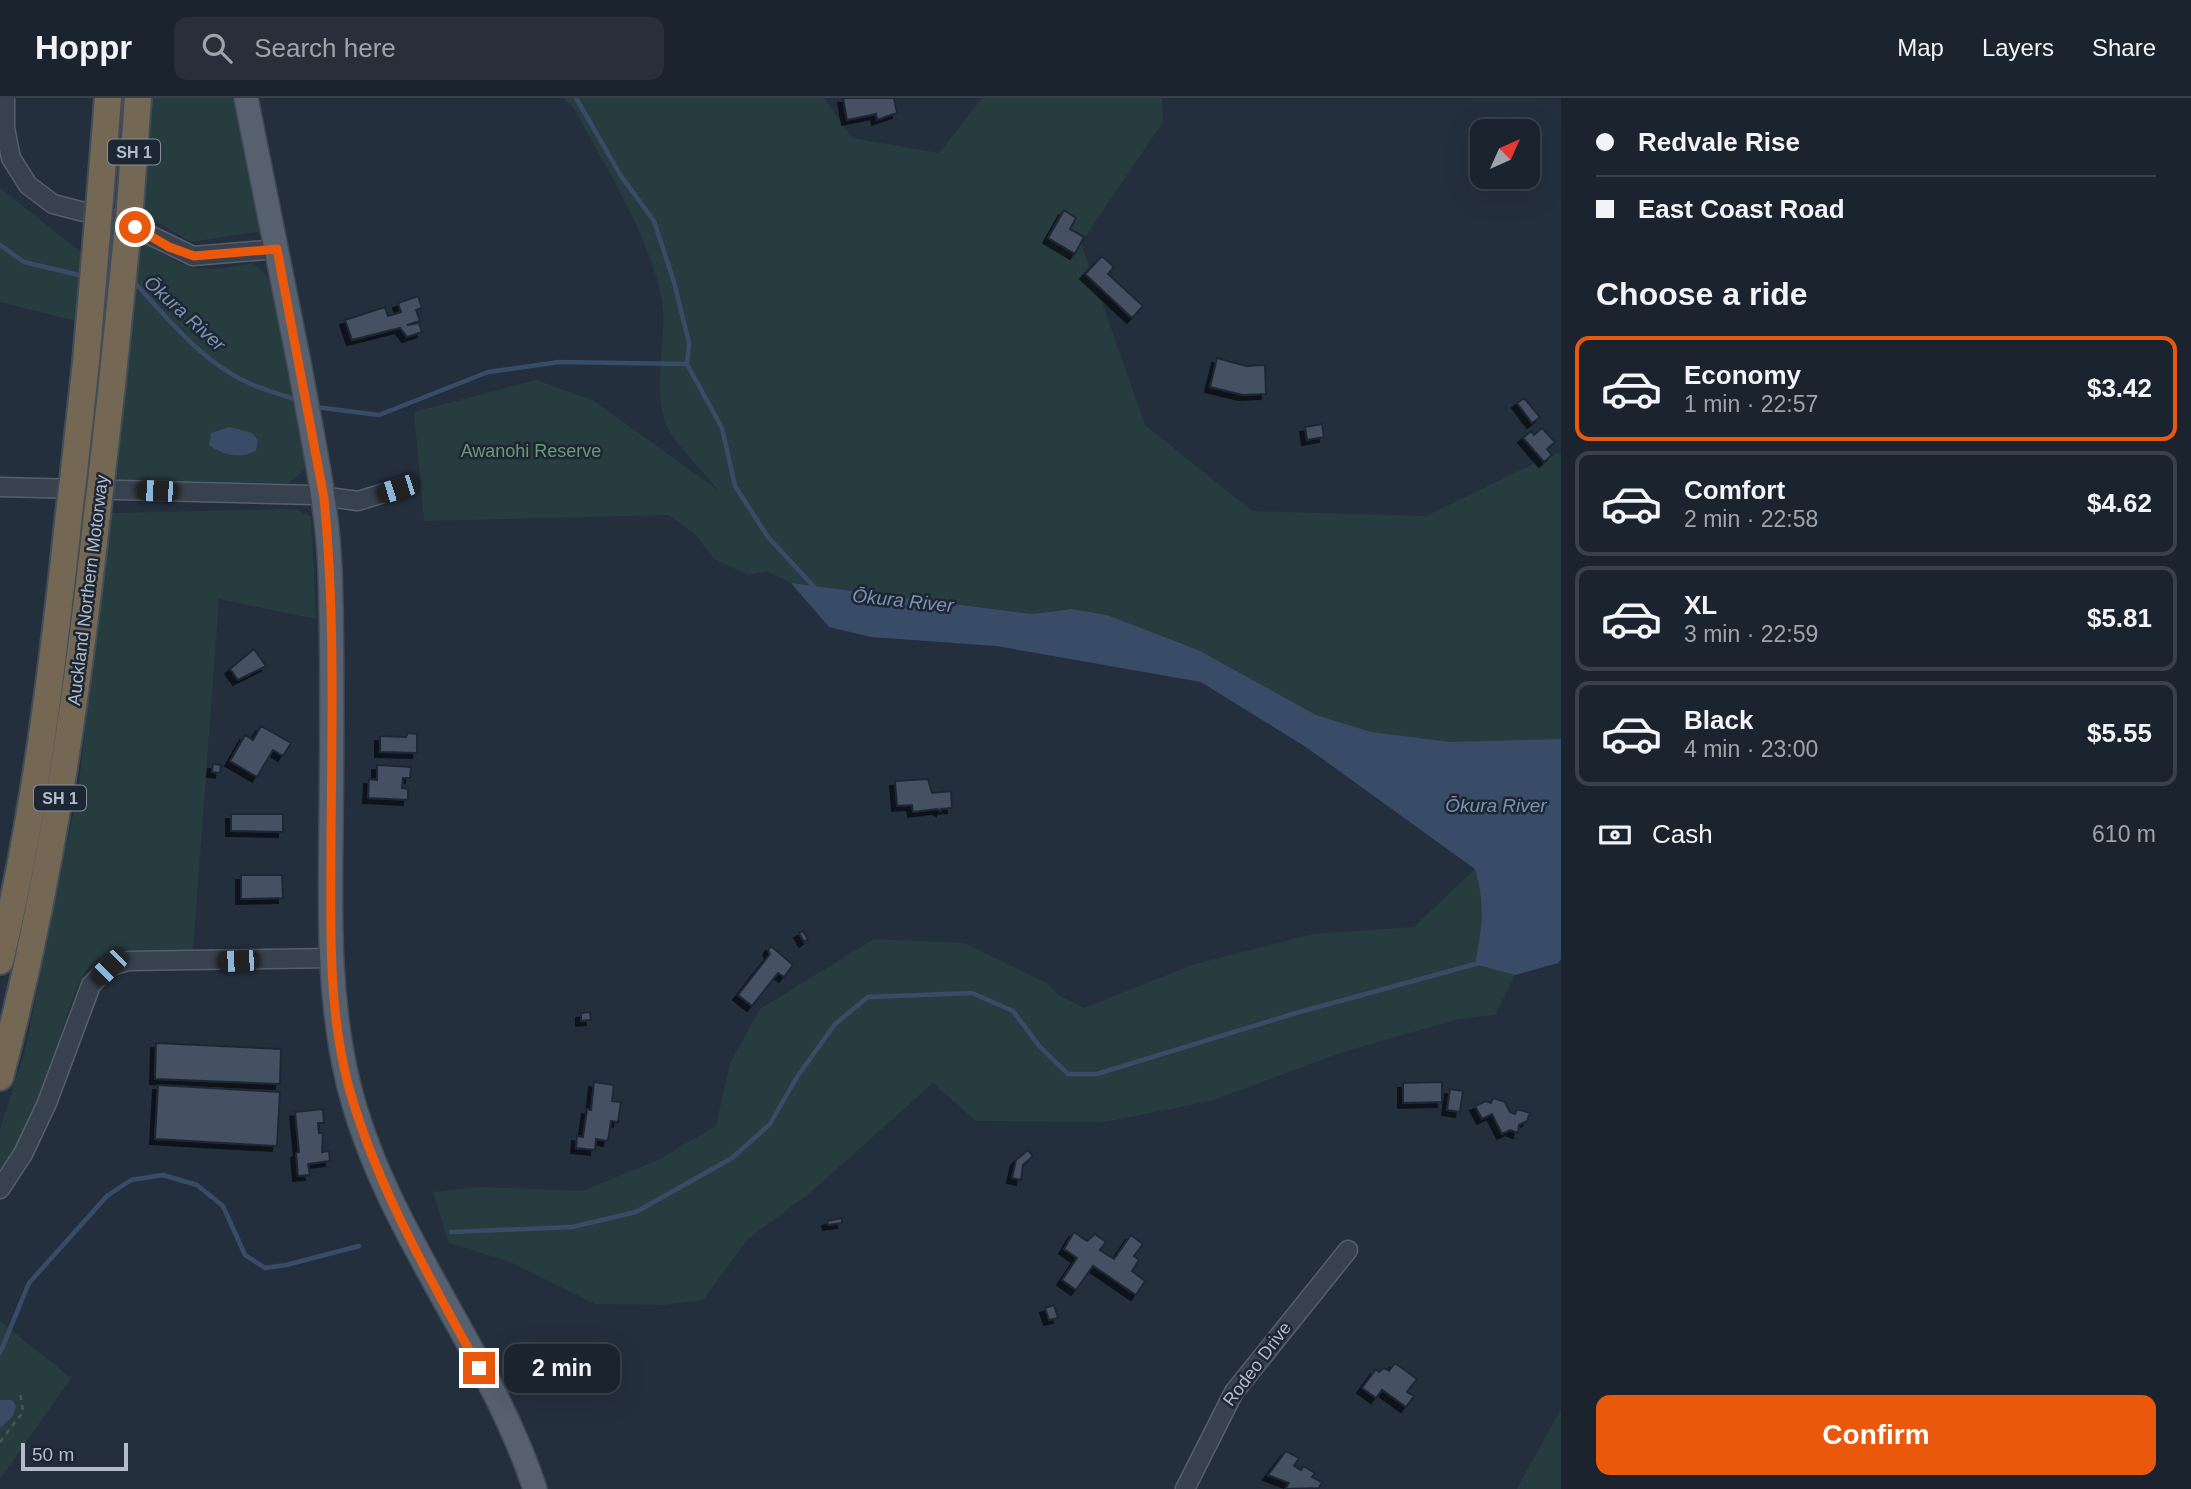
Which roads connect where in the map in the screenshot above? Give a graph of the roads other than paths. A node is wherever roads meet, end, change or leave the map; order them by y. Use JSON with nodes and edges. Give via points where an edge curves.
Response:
{"nodes":[{"id":1,"x":5,"y":98,"type":"edge"},
{"id":2,"x":108,"y":98,"type":"edge"},
{"id":3,"x":138,"y":98,"type":"edge"},
{"id":4,"x":246,"y":98,"type":"edge"},
{"id":5,"x":277,"y":249,"type":"junction"},
{"id":6,"x":0,"y":487,"type":"edge"},
{"id":7,"x":397,"y":489,"type":"dead end"},
{"id":8,"x":324,"y":498,"type":"junction"},
{"id":9,"x":330,"y":958,"type":"junction"},
{"id":10,"x":0,"y":961,"type":"edge"},
{"id":11,"x":0,"y":1077,"type":"edge"},
{"id":12,"x":0,"y":1189,"type":"edge"},
{"id":13,"x":1348,"y":1250,"type":"dead end"},
{"id":14,"x":535,"y":1489,"type":"edge"},
{"id":15,"x":1185,"y":1489,"type":"edge"}],
"edges":[{"from":1,"to":5,"type":"street","via":[[11,158],[28,185],[53,204],[122,222],[194,256]]},
{"from":2,"to":10,"type":"highway","name":"Auckland Northern Motorway","number":"SH 1","bridge":true,"via":[[86,362],[47,708]]},
{"from":3,"to":11,"type":"highway","name":"Auckland Northern Motorway","number":"SH 1","bridge":true,"via":[[112,384],[59,810]]},
{"from":4,"to":5,"type":"main road"},
{"from":5,"to":8,"type":"main road"},
{"from":6,"to":8,"type":"street"},
{"from":7,"to":8,"type":"street","via":[[358,501]]},
{"from":8,"to":9,"type":"main road","via":[[330,567]]},
{"from":9,"to":12,"type":"street","via":[[128,961],[109,967],[91,985],[47,1103]]},
{"from":9,"to":14,"type":"main road","via":[[337,1031],[362,1133],[427,1272],[498,1403]]},
{"from":13,"to":15,"type":"street","name":"Rodeo Drive","via":[[1234,1392]]}]}
